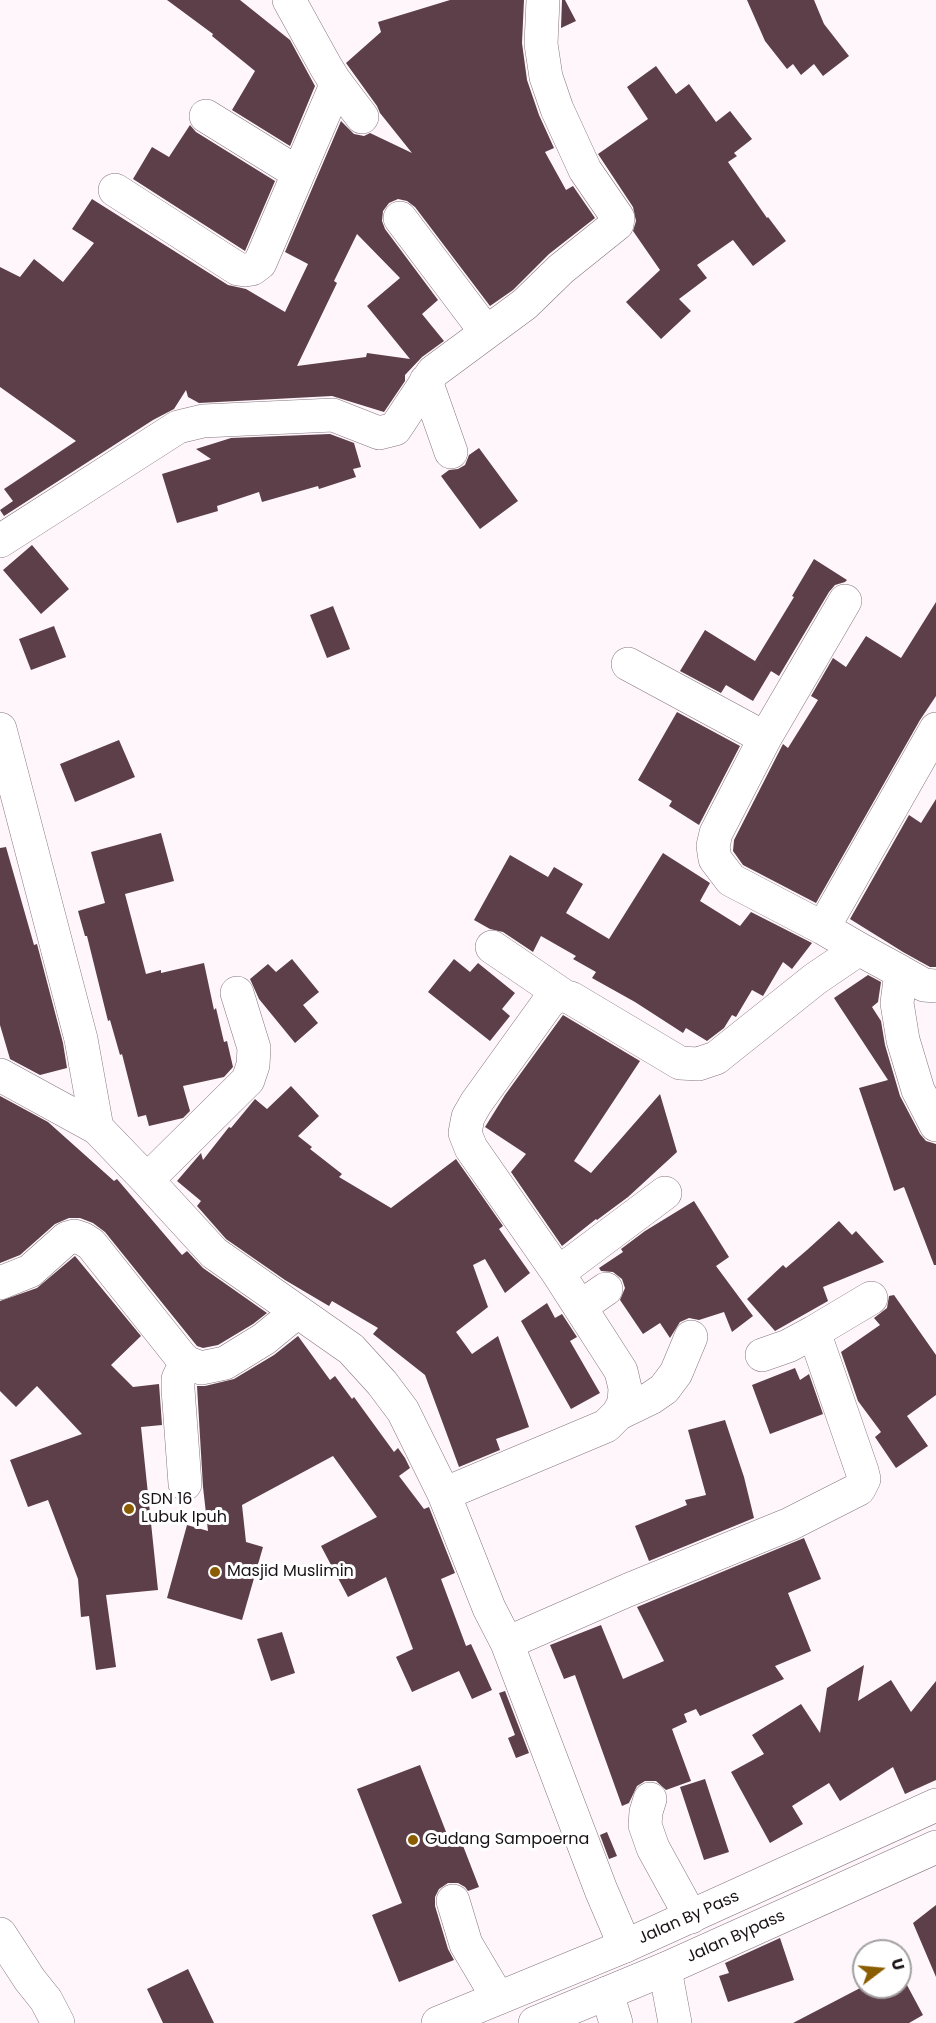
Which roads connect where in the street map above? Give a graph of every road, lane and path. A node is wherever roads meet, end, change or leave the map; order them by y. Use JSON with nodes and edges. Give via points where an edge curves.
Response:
{"nodes":[{"id":1,"x":289,"y":0,"type":"edge"},
{"id":2,"x":543,"y":0,"type":"edge"},
{"id":3,"x":334,"y":80,"type":"junction"},
{"id":4,"x":206,"y":116,"type":"dead end"},
{"id":5,"x":362,"y":117,"type":"dead end"},
{"id":6,"x":298,"y":173,"type":"junction"},
{"id":7,"x":115,"y":190,"type":"dead end"},
{"id":8,"x":400,"y":218,"type":"dead end"},
{"id":9,"x":486,"y":332,"type":"junction"},
{"id":10,"x":426,"y":381,"type":"junction"},
{"id":11,"x":452,"y":452,"type":"dead end"},
{"id":12,"x":0,"y":541,"type":"edge"},
{"id":13,"x":845,"y":601,"type":"dead end"},
{"id":14,"x":628,"y":664,"type":"dead end"},
{"id":15,"x":0,"y":729,"type":"edge"},
{"id":16,"x":936,"y":729,"type":"edge"},
{"id":17,"x":765,"y":738,"type":"junction"},
{"id":18,"x":823,"y":928,"type":"junction"},
{"id":19,"x":492,"y":947,"type":"dead end"},
{"id":20,"x":859,"y":950,"type":"junction"},
{"id":21,"x":901,"y":972,"type":"junction"},
{"id":22,"x":936,"y":986,"type":"edge"},
{"id":23,"x":237,"y":993,"type":"dead end"},
{"id":24,"x":564,"y":996,"type":"junction"},
{"id":25,"x":0,"y":1075,"type":"edge"},
{"id":26,"x":936,"y":1125,"type":"edge"},
{"id":27,"x":97,"y":1128,"type":"junction"},
{"id":28,"x":147,"y":1179,"type":"junction"},
{"id":29,"x":665,"y":1193,"type":"dead end"},
{"id":30,"x":558,"y":1273,"type":"junction"},
{"id":31,"x":0,"y":1282,"type":"edge"},
{"id":32,"x":871,"y":1298,"type":"dead end"},
{"id":33,"x":297,"y":1312,"type":"junction"},
{"id":34,"x":814,"y":1332,"type":"junction"},
{"id":35,"x":692,"y":1337,"type":"dead end"},
{"id":36,"x":762,"y":1355,"type":"dead end"},
{"id":37,"x":186,"y":1362,"type":"junction"},
{"id":38,"x":618,"y":1414,"type":"junction"},
{"id":39,"x":185,"y":1484,"type":"dead end"},
{"id":40,"x":444,"y":1494,"type":"junction"},
{"id":41,"x":507,"y":1643,"type":"junction"},
{"id":42,"x":650,"y":1800,"type":"dead end"},
{"id":43,"x":936,"y":1805,"type":"edge"},
{"id":44,"x":936,"y":1847,"type":"edge"},
{"id":45,"x":453,"y":1901,"type":"dead end"},
{"id":46,"x":691,"y":1917,"type":"junction"},
{"id":47,"x":0,"y":1934,"type":"edge"},
{"id":48,"x":625,"y":1946,"type":"junction"},
{"id":49,"x":665,"y":1969,"type":"junction"},
{"id":50,"x":498,"y":1998,"type":"junction"},
{"id":51,"x":612,"y":2008,"type":"edge"},
{"id":52,"x":58,"y":2023,"type":"edge"},
{"id":53,"x":438,"y":2023,"type":"edge"},
{"id":54,"x":535,"y":2023,"type":"edge"},
{"id":55,"x":675,"y":2023,"type":"edge"}],
"edges":[{"from":1,"to":3,"type":"main road"},
{"from":2,"to":9,"type":"main road","via":[[541,44],[546,77],[585,170],[618,222],[525,304]]},
{"from":3,"to":5,"type":"main road"},
{"from":3,"to":6,"type":"main road","via":[[334,90]]},
{"from":4,"to":6,"type":"main road"},
{"from":6,"to":7,"type":"main road","via":[[260,263],[245,270]]},
{"from":8,"to":9,"type":"main road"},
{"from":9,"to":10,"type":"main road"},
{"from":10,"to":11,"type":"main road"},
{"from":10,"to":12,"type":"main road","via":[[396,429],[386,432],[333,415],[203,421],[178,427]]},
{"from":13,"to":17,"type":"main road"},
{"from":14,"to":17,"type":"main road"},
{"from":15,"to":27,"type":"main road","via":[[81,1039]]},
{"from":16,"to":18,"type":"main road"},
{"from":17,"to":18,"type":"main road","via":[[716,833],[715,859],[731,880]]},
{"from":18,"to":20,"type":"main road"},
{"from":19,"to":24,"type":"main road"},
{"from":20,"to":21,"type":"main road"},
{"from":20,"to":24,"type":"main road","via":[[815,979],[716,1058],[698,1064],[680,1064]]},
{"from":21,"to":22,"type":"main road","via":[[924,985]]},
{"from":21,"to":26,"type":"main road","via":[[897,1004],[903,1040],[918,1090]]},
{"from":23,"to":28,"type":"main road","via":[[254,1048],[249,1080]]},
{"from":24,"to":30,"type":"main road","via":[[556,996],[548,1003],[476,1103],[465,1133],[471,1149]]},
{"from":25,"to":27,"type":"main road"},
{"from":27,"to":28,"type":"main road"},
{"from":28,"to":33,"type":"main road","via":[[214,1253]]},
{"from":29,"to":30,"type":"main road"},
{"from":30,"to":38,"type":"main road","via":[[593,1298],[625,1388]]},
{"from":31,"to":37,"type":"main road","via":[[30,1270],[67,1238],[83,1239]]},
{"from":32,"to":34,"type":"main road"},
{"from":33,"to":37,"type":"main road","via":[[225,1363],[201,1368]]},
{"from":33,"to":40,"type":"main road","via":[[351,1349],[382,1383],[403,1411]]},
{"from":34,"to":36,"type":"main road"},
{"from":34,"to":41,"type":"main road","via":[[862,1471],[864,1479],[859,1489],[790,1524]]},
{"from":35,"to":38,"type":"main road","via":[[664,1389]]},
{"from":37,"to":39,"type":"main road","via":[[178,1379]]},
{"from":38,"to":40,"type":"main road","via":[[606,1426]]},
{"from":40,"to":41,"type":"main road"},
{"from":41,"to":48,"type":"main road"},
{"from":42,"to":46,"type":"main road","via":[[645,1825],[653,1848]]},
{"from":43,"to":46,"type":"main road","name":"Jalan By Pass"},
{"from":44,"to":49,"type":"main road","name":"Jalan Bypass"},
{"from":45,"to":50,"type":"main road","via":[[466,1944]]},
{"from":46,"to":48,"type":"main road","name":"Jalan By Pass"},
{"from":47,"to":52,"type":"main road"},
{"from":48,"to":50,"type":"main road","name":"Jalan By Pass"},
{"from":49,"to":51,"type":"main road","name":"Jalan Bypass"},
{"from":49,"to":55,"type":"main road"},
{"from":50,"to":53,"type":"main road","name":"Jalan By Pass"},
{"from":51,"to":54,"type":"main road","name":"Jalan Bypass"}]}
